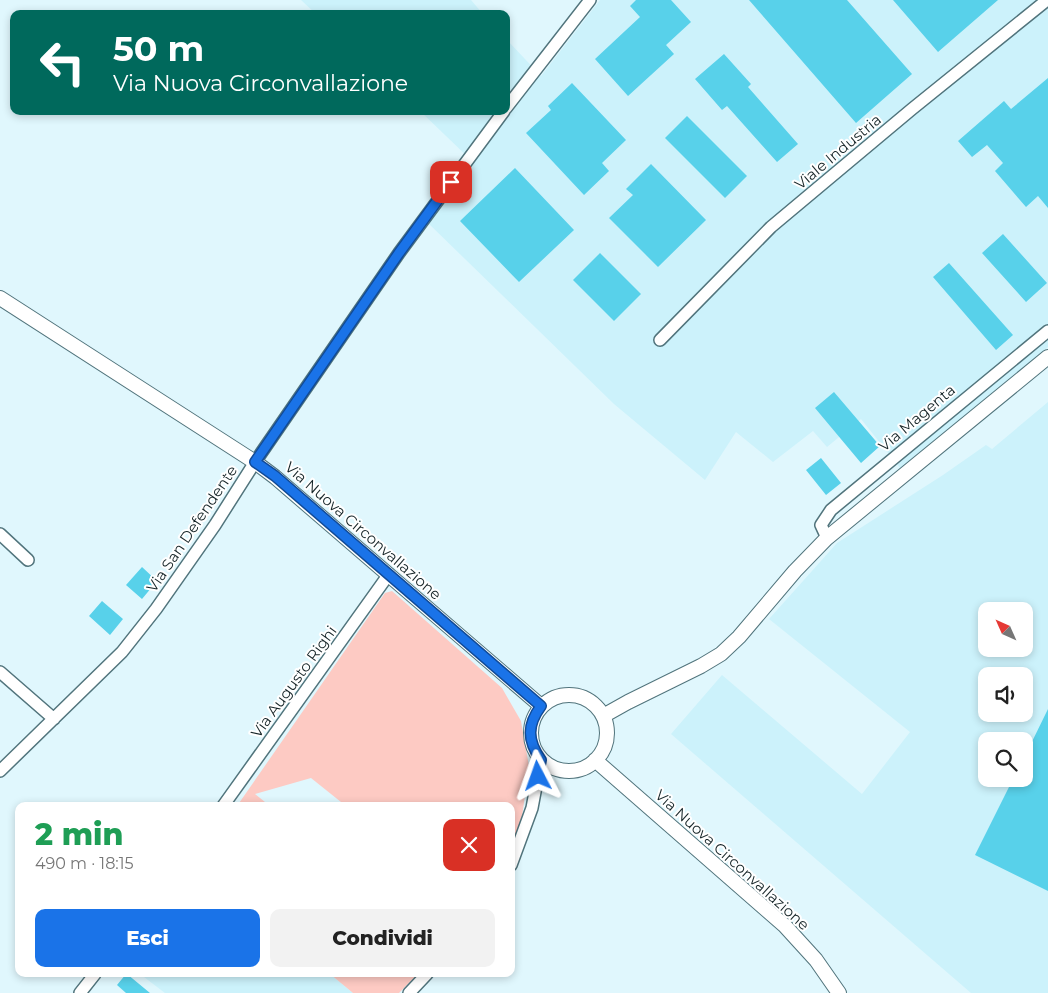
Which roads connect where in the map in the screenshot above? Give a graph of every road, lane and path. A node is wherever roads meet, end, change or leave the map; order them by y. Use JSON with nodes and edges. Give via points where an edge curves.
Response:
{"nodes":[{"id":1,"x":590,"y":0,"type":"edge"},
{"id":2,"x":1047,"y":0,"type":"edge"},
{"id":3,"x":510,"y":104,"type":"edge"},
{"id":4,"x":501,"y":115,"type":"edge"},
{"id":5,"x":0,"y":298,"type":"edge"},
{"id":6,"x":1048,"y":331,"type":"edge"},
{"id":7,"x":660,"y":340,"type":"dead end"},
{"id":8,"x":1048,"y":357,"type":"edge"},
{"id":9,"x":255,"y":462,"type":"junction"},
{"id":10,"x":827,"y":538,"type":"junction"},
{"id":11,"x":1,"y":540,"type":"edge"},
{"id":12,"x":28,"y":560,"type":"dead end"},
{"id":13,"x":389,"y":574,"type":"junction"},
{"id":14,"x":0,"y":672,"type":"edge"},
{"id":15,"x":541,"y":706,"type":"junction"},
{"id":16,"x":603,"y":716,"type":"junction"},
{"id":17,"x":54,"y":719,"type":"junction"},
{"id":18,"x":541,"y":760,"type":"junction"},
{"id":19,"x":595,"y":760,"type":"junction"},
{"id":20,"x":0,"y":771,"type":"edge"},
{"id":21,"x":226,"y":802,"type":"edge"},
{"id":22,"x":515,"y":854,"type":"edge"},
{"id":23,"x":93,"y":977,"type":"edge"},
{"id":24,"x":424,"y":977,"type":"edge"},
{"id":25,"x":80,"y":993,"type":"edge"},
{"id":26,"x":409,"y":993,"type":"edge"},
{"id":27,"x":839,"y":993,"type":"edge"}],
"edges":[{"from":1,"to":3,"type":"street","name":"Via San Defendente"},
{"from":2,"to":7,"type":"street","name":"Viale Industria","via":[[771,227]]},
{"from":4,"to":9,"type":"street","name":"Via San Defendente","via":[[399,253]]},
{"from":5,"to":9,"type":"street","name":"Via Nuova Circonvallazione"},
{"from":6,"to":10,"type":"street","name":"Via Magenta","via":[[831,510],[821,525]]},
{"from":8,"to":10,"type":"street"},
{"from":9,"to":13,"type":"street","name":"Via Nuova Circonvallazione"},
{"from":9,"to":17,"type":"street","name":"Via San Defendente","via":[[210,532],[122,652]]},
{"from":10,"to":16,"type":"street","via":[[721,654]]},
{"from":11,"to":12,"type":"street"},
{"from":13,"to":15,"type":"street","name":"Via Nuova Circonvallazione"},
{"from":13,"to":21,"type":"street","name":"Via Augusto Righi"},
{"from":14,"to":17,"type":"street"},
{"from":15,"to":16,"type":"street","via":[[563,695],[575,695],[596,706]]},
{"from":15,"to":18,"type":"street","via":[[531,727],[534,750]]},
{"from":16,"to":19,"type":"street","via":[[606,739]]},
{"from":17,"to":20,"type":"street","name":"Via San Defendente"},
{"from":18,"to":19,"type":"street","via":[[551,767],[568,771],[586,767]]},
{"from":18,"to":22,"type":"street","via":[[532,808]]},
{"from":19,"to":27,"type":"street","name":"Via Nuova Circonvallazione","via":[[785,926],[816,960]]},
{"from":23,"to":25,"type":"street"},
{"from":24,"to":26,"type":"street"}]}
